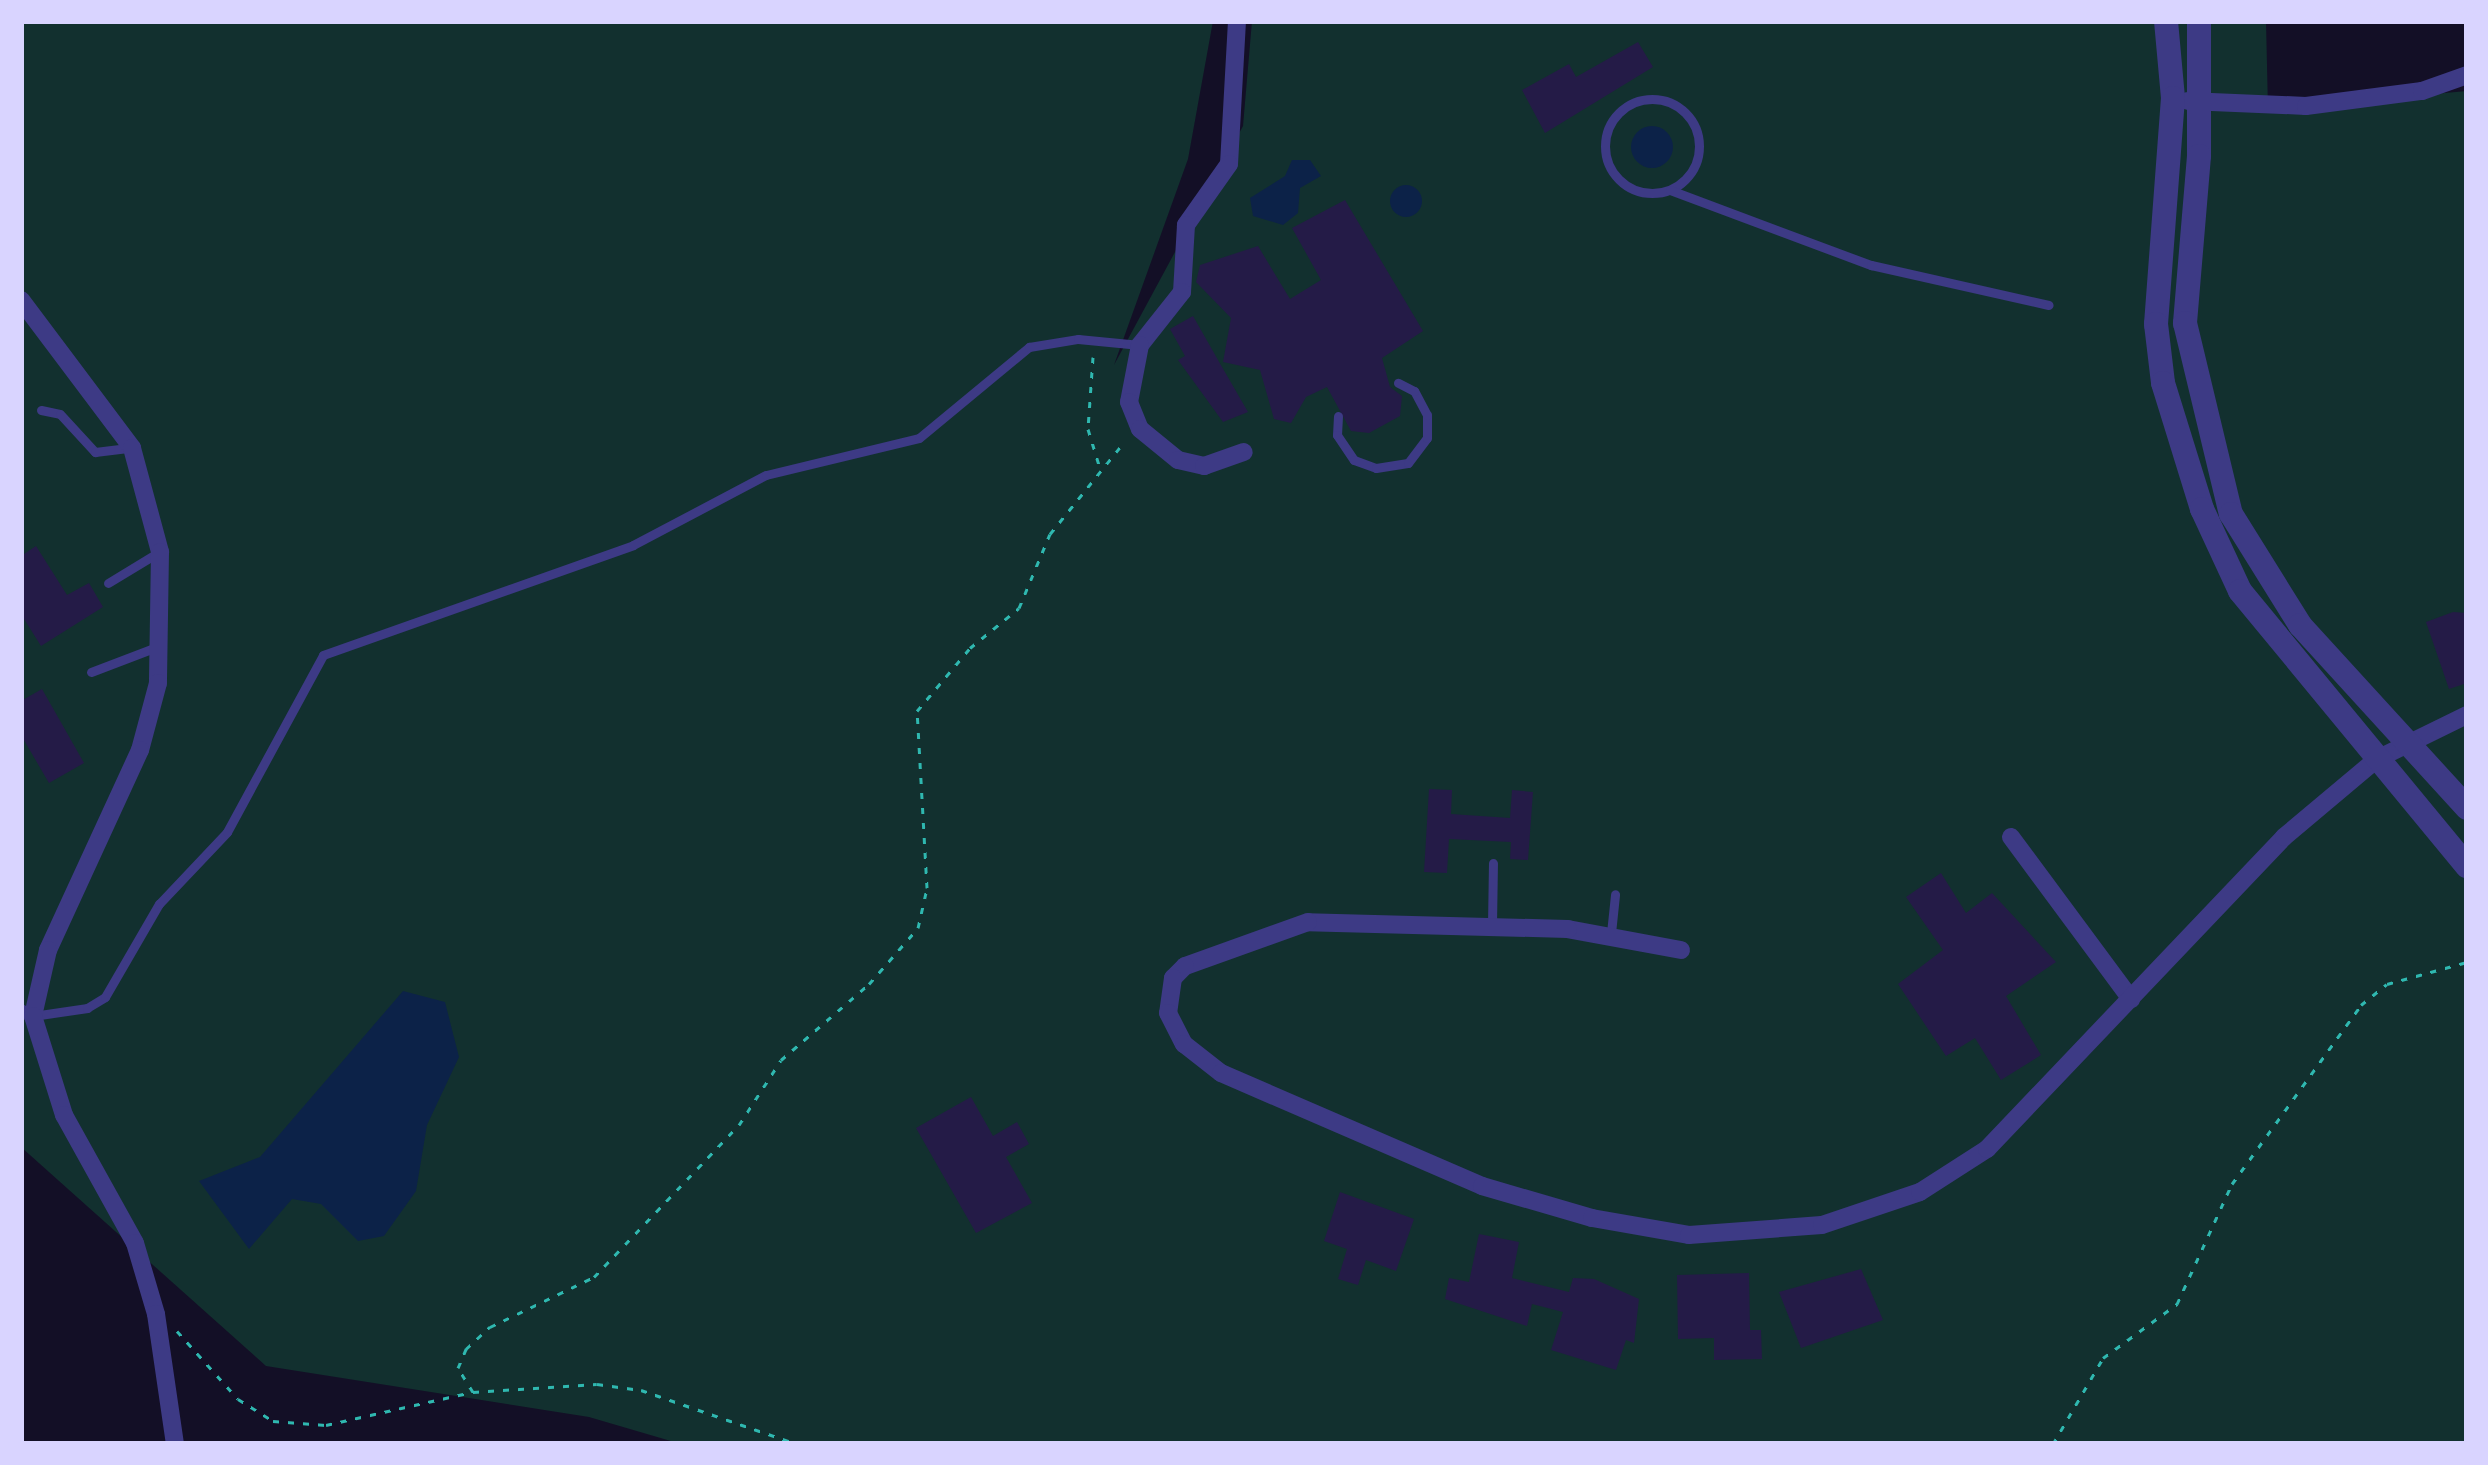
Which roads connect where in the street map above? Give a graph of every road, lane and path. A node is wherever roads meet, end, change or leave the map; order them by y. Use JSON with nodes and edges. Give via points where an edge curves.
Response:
{"nodes":[{"id":1,"x":1237,"y":21,"type":"edge"},
{"id":2,"x":2165,"y":21,"type":"edge"},
{"id":3,"x":2199,"y":21,"type":"edge"},
{"id":4,"x":2467,"y":74,"type":"edge"},
{"id":5,"x":2173,"y":98,"type":"junction"},
{"id":6,"x":2201,"y":103,"type":"junction"},
{"id":7,"x":1670,"y":190,"type":"junction"},
{"id":8,"x":21,"y":300,"type":"edge"},
{"id":9,"x":2049,"y":304,"type":"dead end"},
{"id":10,"x":1094,"y":340,"type":"junction"},
{"id":11,"x":1141,"y":345,"type":"junction"},
{"id":12,"x":1398,"y":383,"type":"dead end"},
{"id":13,"x":41,"y":410,"type":"dead end"},
{"id":14,"x":1338,"y":416,"type":"dead end"},
{"id":15,"x":1140,"y":429,"type":"junction"},
{"id":16,"x":132,"y":448,"type":"junction"},
{"id":17,"x":1244,"y":452,"type":"dead end"},
{"id":18,"x":1100,"y":466,"type":"junction"},
{"id":19,"x":160,"y":552,"type":"junction"},
{"id":20,"x":108,"y":584,"type":"dead end"},
{"id":21,"x":160,"y":646,"type":"junction"},
{"id":22,"x":91,"y":672,"type":"dead end"},
{"id":23,"x":2467,"y":715,"type":"edge"},
{"id":24,"x":2406,"y":743,"type":"junction"},
{"id":25,"x":2377,"y":759,"type":"junction"},
{"id":26,"x":2467,"y":808,"type":"edge"},
{"id":27,"x":2011,"y":837,"type":"dead end"},
{"id":28,"x":1493,"y":863,"type":"dead end"},
{"id":29,"x":2467,"y":866,"type":"edge"},
{"id":30,"x":1615,"y":894,"type":"dead end"},
{"id":31,"x":1492,"y":925,"type":"junction"},
{"id":32,"x":1611,"y":933,"type":"junction"},
{"id":33,"x":1681,"y":950,"type":"dead end"},
{"id":34,"x":2467,"y":962,"type":"edge"},
{"id":35,"x":2131,"y":999,"type":"junction"},
{"id":36,"x":27,"y":1012,"type":"edge"},
{"id":37,"x":156,"y":1314,"type":"junction"},
{"id":38,"x":473,"y":1392,"type":"junction"},
{"id":39,"x":176,"y":1444,"type":"edge"},
{"id":40,"x":797,"y":1444,"type":"edge"},
{"id":41,"x":2053,"y":1444,"type":"edge"}],
"edges":[{"from":1,"to":11,"type":"street","via":[[1229,164],[1186,225],[1182,292]]},
{"from":2,"to":5,"type":"street"},
{"from":3,"to":6,"type":"street"},
{"from":4,"to":6,"type":"street","via":[[2422,91],[2306,106]]},
{"from":5,"to":6,"type":"street"},
{"from":5,"to":25,"type":"street","via":[[2155,284],[2163,383],[2179,444],[2240,591]]},
{"from":6,"to":24,"type":"street","via":[[2185,322],[2212,458],[2231,514],[2269,580]]},
{"from":7,"to":7,"type":"lane","via":[[1640,192],[1607,163],[1612,119],[1636,100],[1683,110],[1699,137],[1694,169]]},
{"from":7,"to":9,"type":"lane","via":[[1871,265]]},
{"from":8,"to":16,"type":"street"},
{"from":10,"to":11,"type":"lane"},
{"from":10,"to":18,"type":"path","via":[[1088,429]]},
{"from":10,"to":36,"type":"lane","via":[[1029,347],[919,438],[766,475],[633,545],[323,655],[227,832],[159,904],[105,997],[87,1008]]},
{"from":11,"to":15,"type":"street","via":[[1130,402]]},
{"from":12,"to":14,"type":"lane","via":[[1414,391],[1427,416],[1427,438],[1408,463],[1376,469],[1354,460],[1337,435]]},
{"from":13,"to":16,"type":"lane","via":[[60,414],[95,452]]},
{"from":15,"to":17,"type":"street","via":[[1178,460],[1204,466]]},
{"from":15,"to":18,"type":"path"},
{"from":16,"to":19,"type":"street"},
{"from":18,"to":38,"type":"path","via":[[1050,534],[1019,608],[970,648],[917,711],[927,888],[918,928],[869,984],[781,1060],[739,1125],[594,1277],[490,1327],[466,1349],[458,1368]]},
{"from":19,"to":20,"type":"lane"},
{"from":19,"to":21,"type":"street"},
{"from":21,"to":22,"type":"lane"},
{"from":21,"to":36,"type":"street","via":[[140,750]]},
{"from":23,"to":24,"type":"street"},
{"from":24,"to":25,"type":"street"},
{"from":24,"to":26,"type":"street"},
{"from":25,"to":29,"type":"street"},
{"from":25,"to":35,"type":"street","via":[[2284,837]]},
{"from":27,"to":35,"type":"street"},
{"from":28,"to":31,"type":"lane"},
{"from":30,"to":32,"type":"lane"},
{"from":31,"to":32,"type":"street"},
{"from":31,"to":35,"type":"street","via":[[1332,920],[1259,933],[1173,978],[1173,1030],[1221,1073],[1482,1186],[1592,1218],[1715,1236],[1822,1225],[1885,1208],[1952,1175],[2019,1121]]},
{"from":32,"to":33,"type":"street"},
{"from":34,"to":41,"type":"path","via":[[2387,984],[2361,1005],[2232,1184],[2177,1304],[2103,1358]]},
{"from":36,"to":37,"type":"street","via":[[64,1115],[136,1243]]},
{"from":37,"to":38,"type":"path","via":[[238,1399],[273,1421],[326,1425]]},
{"from":37,"to":39,"type":"street"},
{"from":38,"to":40,"type":"path","via":[[597,1384],[641,1390]]}]}
